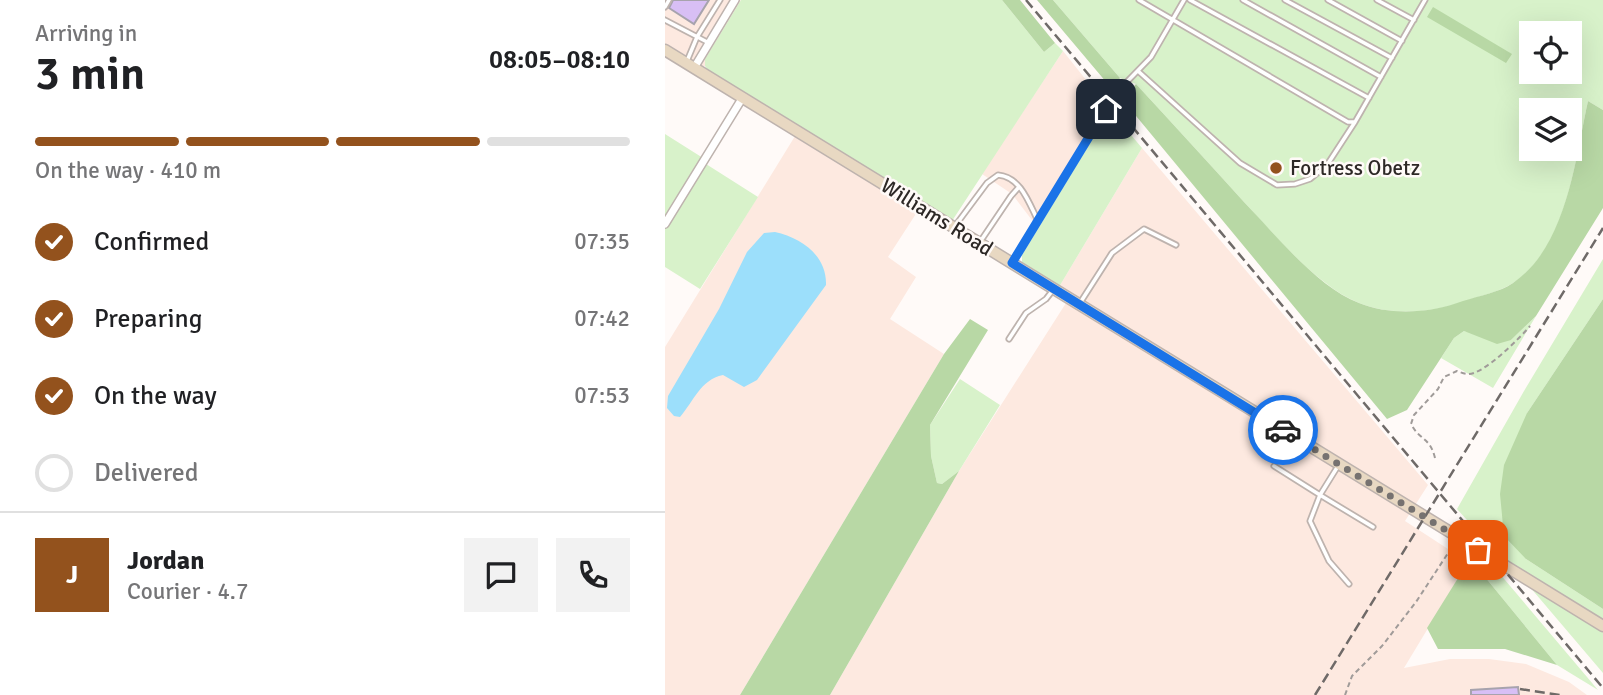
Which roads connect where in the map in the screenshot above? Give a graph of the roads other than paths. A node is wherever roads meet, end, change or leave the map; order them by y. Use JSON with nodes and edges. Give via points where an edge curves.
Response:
{"nodes":[{"id":1,"x":669,"y":0,"type":"edge"},
{"id":2,"x":720,"y":0,"type":"edge"},
{"id":3,"x":735,"y":0,"type":"edge"},
{"id":4,"x":1139,"y":0,"type":"edge"},
{"id":5,"x":1184,"y":0,"type":"edge"},
{"id":6,"x":1190,"y":0,"type":"edge"},
{"id":7,"x":1243,"y":0,"type":"edge"},
{"id":8,"x":1285,"y":0,"type":"edge"},
{"id":9,"x":1328,"y":0,"type":"edge"},
{"id":10,"x":1377,"y":0,"type":"edge"},
{"id":11,"x":1424,"y":0,"type":"edge"},
{"id":12,"x":665,"y":7,"type":"edge"},
{"id":13,"x":665,"y":20,"type":"edge"},
{"id":14,"x":1171,"y":20,"type":"junction"},
{"id":15,"x":1414,"y":20,"type":"junction"},
{"id":16,"x":697,"y":37,"type":"junction"},
{"id":17,"x":1402,"y":41,"type":"junction"},
{"id":18,"x":709,"y":43,"type":"junction"},
{"id":19,"x":665,"y":50,"type":"edge"},
{"id":20,"x":1392,"y":58,"type":"junction"},
{"id":21,"x":690,"y":65,"type":"junction"},
{"id":22,"x":1138,"y":71,"type":"junction"},
{"id":23,"x":1381,"y":77,"type":"junction"},
{"id":24,"x":1118,"y":91,"type":"dead end"},
{"id":25,"x":743,"y":97,"type":"junction"},
{"id":26,"x":1369,"y":98,"type":"junction"},
{"id":27,"x":1106,"y":109,"type":"dead end"},
{"id":28,"x":1355,"y":122,"type":"junction"},
{"id":29,"x":1019,"y":187,"type":"junction"},
{"id":30,"x":1038,"y":221,"type":"junction"},
{"id":31,"x":665,"y":223,"type":"edge"},
{"id":32,"x":954,"y":227,"type":"junction"},
{"id":33,"x":980,"y":243,"type":"junction"},
{"id":34,"x":1175,"y":245,"type":"dead end"},
{"id":35,"x":1012,"y":263,"type":"junction"},
{"id":36,"x":1054,"y":289,"type":"junction"},
{"id":37,"x":1079,"y":304,"type":"junction"},
{"id":38,"x":1009,"y":339,"type":"dead end"},
{"id":39,"x":1339,"y":465,"type":"junction"},
{"id":40,"x":1274,"y":466,"type":"dead end"},
{"id":41,"x":1320,"y":495,"type":"junction"},
{"id":42,"x":1373,"y":527,"type":"dead end"},
{"id":43,"x":1349,"y":584,"type":"dead end"},
{"id":44,"x":1603,"y":626,"type":"edge"}],
"edges":[{"from":1,"to":12,"type":"lane"},
{"from":2,"to":16,"type":"lane"},
{"from":3,"to":18,"type":"street"},
{"from":4,"to":14,"type":"lane"},
{"from":5,"to":14,"type":"lane"},
{"from":6,"to":26,"type":"lane"},
{"from":7,"to":23,"type":"lane"},
{"from":8,"to":20,"type":"lane"},
{"from":9,"to":17,"type":"lane"},
{"from":10,"to":15,"type":"lane"},
{"from":11,"to":15,"type":"lane"},
{"from":13,"to":16,"type":"lane"},
{"from":14,"to":22,"type":"lane"},
{"from":14,"to":28,"type":"lane"},
{"from":15,"to":17,"type":"lane"},
{"from":16,"to":18,"type":"lane"},
{"from":16,"to":21,"type":"lane"},
{"from":17,"to":20,"type":"lane"},
{"from":18,"to":21,"type":"street"},
{"from":19,"to":21,"type":"main road","name":"Williams Road"},
{"from":20,"to":23,"type":"lane"},
{"from":21,"to":25,"type":"main road","name":"Williams Road"},
{"from":22,"to":24,"type":"lane"},
{"from":22,"to":28,"type":"lane","via":[[1240,163],[1277,185],[1310,179],[1327,165]]},
{"from":23,"to":26,"type":"lane"},
{"from":25,"to":31,"type":"street"},
{"from":25,"to":32,"type":"main road","name":"Williams Road"},
{"from":26,"to":28,"type":"lane"},
{"from":27,"to":30,"type":"lane"},
{"from":29,"to":30,"type":"lane"},
{"from":29,"to":32,"type":"lane","via":[[998,174]]},
{"from":29,"to":33,"type":"lane"},
{"from":30,"to":35,"type":"lane"},
{"from":32,"to":33,"type":"main road","name":"Williams Road"},
{"from":33,"to":35,"type":"main road","name":"Williams Road"},
{"from":34,"to":37,"type":"lane","via":[[1144,229],[1112,253]]},
{"from":35,"to":36,"type":"main road","name":"Williams Road"},
{"from":36,"to":37,"type":"main road","name":"Williams Road"},
{"from":36,"to":38,"type":"lane","via":[[1026,313]]},
{"from":37,"to":39,"type":"main road","name":"Williams Road"},
{"from":39,"to":41,"type":"lane"},
{"from":39,"to":44,"type":"main road","name":"Williams Road"},
{"from":40,"to":41,"type":"lane"},
{"from":41,"to":42,"type":"lane"},
{"from":41,"to":43,"type":"lane","via":[[1310,521],[1329,561]]}]}
